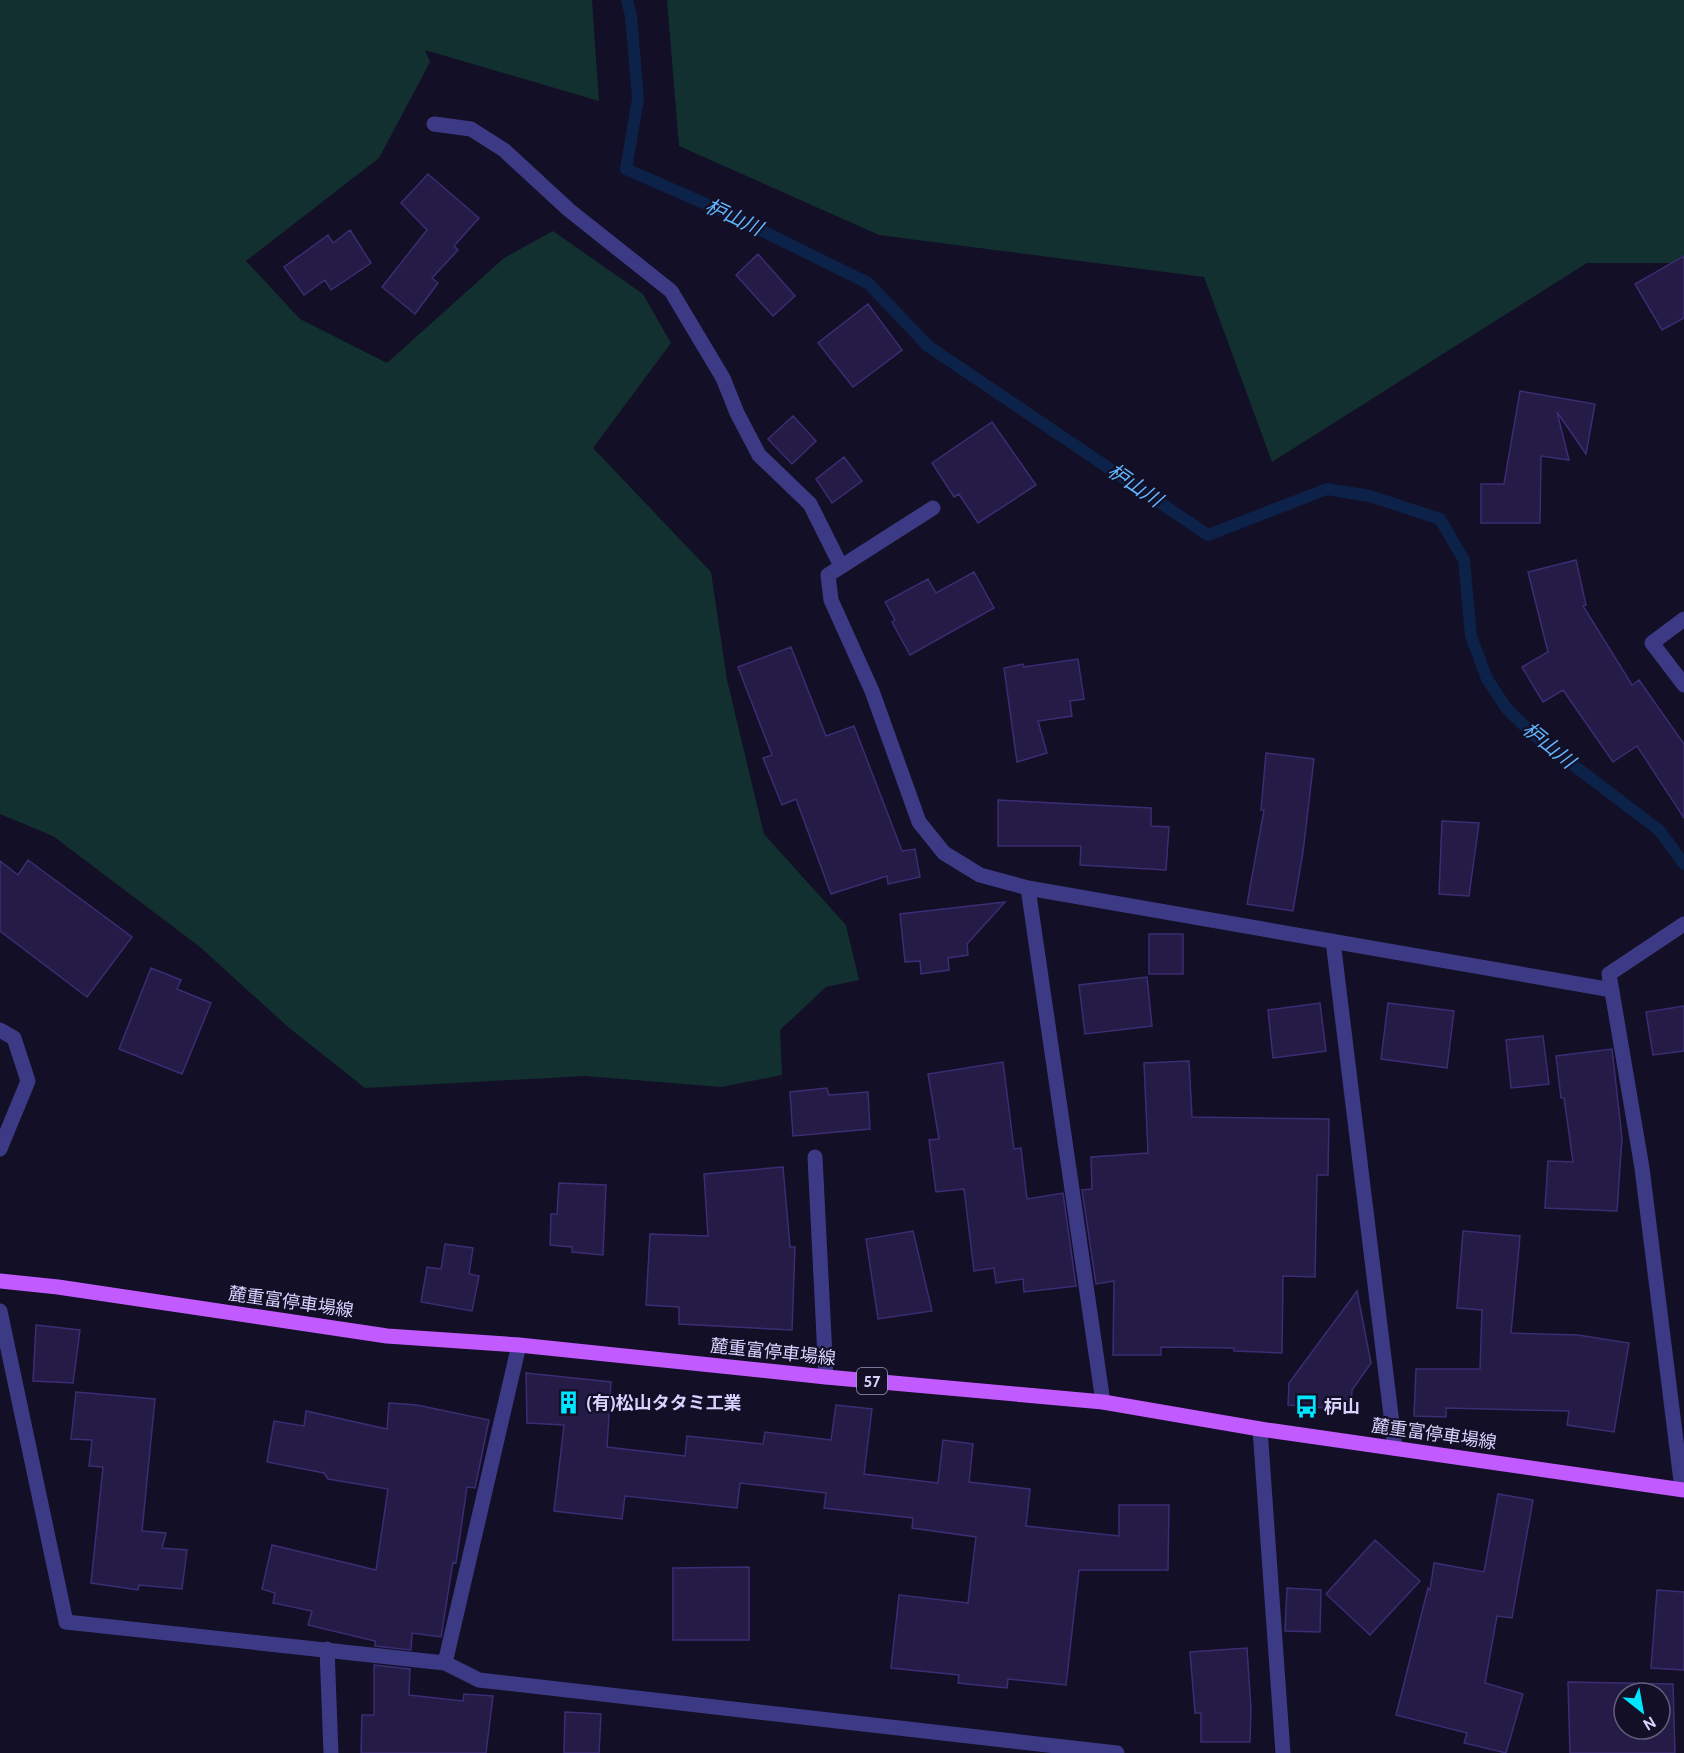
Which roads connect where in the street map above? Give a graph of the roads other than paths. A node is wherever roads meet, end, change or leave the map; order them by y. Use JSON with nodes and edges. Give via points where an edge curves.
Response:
{"nodes":[{"id":1,"x":434,"y":124,"type":"dead end"},
{"id":2,"x":933,"y":508,"type":"dead end"},
{"id":3,"x":842,"y":567,"type":"junction"},
{"id":4,"x":1684,"y":619,"type":"edge"},
{"id":5,"x":1684,"y":685,"type":"edge"},
{"id":6,"x":1028,"y":888,"type":"junction"},
{"id":7,"x":1684,"y":924,"type":"edge"},
{"id":8,"x":1332,"y":941,"type":"junction"},
{"id":9,"x":1612,"y":990,"type":"junction"},
{"id":10,"x":0,"y":1030,"type":"edge"},
{"id":11,"x":0,"y":1149,"type":"edge"},
{"id":12,"x":815,"y":1157,"type":"dead end"},
{"id":13,"x":0,"y":1281,"type":"edge"},
{"id":14,"x":0,"y":1311,"type":"edge"},
{"id":15,"x":519,"y":1346,"type":"junction"},
{"id":16,"x":826,"y":1377,"type":"junction"},
{"id":17,"x":1103,"y":1402,"type":"junction"},
{"id":18,"x":1260,"y":1429,"type":"junction"},
{"id":19,"x":1395,"y":1448,"type":"junction"},
{"id":20,"x":1683,"y":1489,"type":"edge"},
{"id":21,"x":327,"y":1650,"type":"junction"},
{"id":22,"x":445,"y":1663,"type":"junction"},
{"id":23,"x":331,"y":1753,"type":"edge"},
{"id":24,"x":1117,"y":1753,"type":"edge"},
{"id":25,"x":1283,"y":1753,"type":"edge"}],
"edges":[{"from":1,"to":3,"type":"street","via":[[471,129],[504,150],[568,210],[671,291],[723,378],[736,413],[759,454],[810,504]]},
{"from":2,"to":3,"type":"street"},
{"from":3,"to":6,"type":"street","via":[[828,575],[831,600],[872,691],[920,822],[944,853],[980,875]]},
{"from":4,"to":5,"type":"street","via":[[1652,642]]},
{"from":6,"to":8,"type":"street"},
{"from":6,"to":17,"type":"street"},
{"from":7,"to":9,"type":"street","via":[[1609,974]]},
{"from":8,"to":9,"type":"street"},
{"from":8,"to":19,"type":"street"},
{"from":9,"to":20,"type":"street","via":[[1642,1168]]},
{"from":10,"to":11,"type":"street","via":[[14,1038],[28,1081]]},
{"from":12,"to":16,"type":"street"},
{"from":13,"to":15,"type":"main road","name":"麓重富停車場線","number":"57","via":[[387,1336]]},
{"from":14,"to":21,"type":"street","via":[[66,1622]]},
{"from":15,"to":16,"type":"main road","name":"麓重富停車場線","number":"57"},
{"from":15,"to":22,"type":"street"},
{"from":16,"to":17,"type":"main road","name":"麓重富停車場線","number":"57"},
{"from":17,"to":18,"type":"main road","name":"麓重富停車場線","number":"57"},
{"from":18,"to":19,"type":"main road","name":"麓重富停車場線","number":"57"},
{"from":18,"to":25,"type":"street"},
{"from":19,"to":20,"type":"main road","name":"麓重富停車場線","number":"57"},
{"from":21,"to":22,"type":"street"},
{"from":21,"to":23,"type":"street"},
{"from":22,"to":24,"type":"street","via":[[479,1680]]}]}
